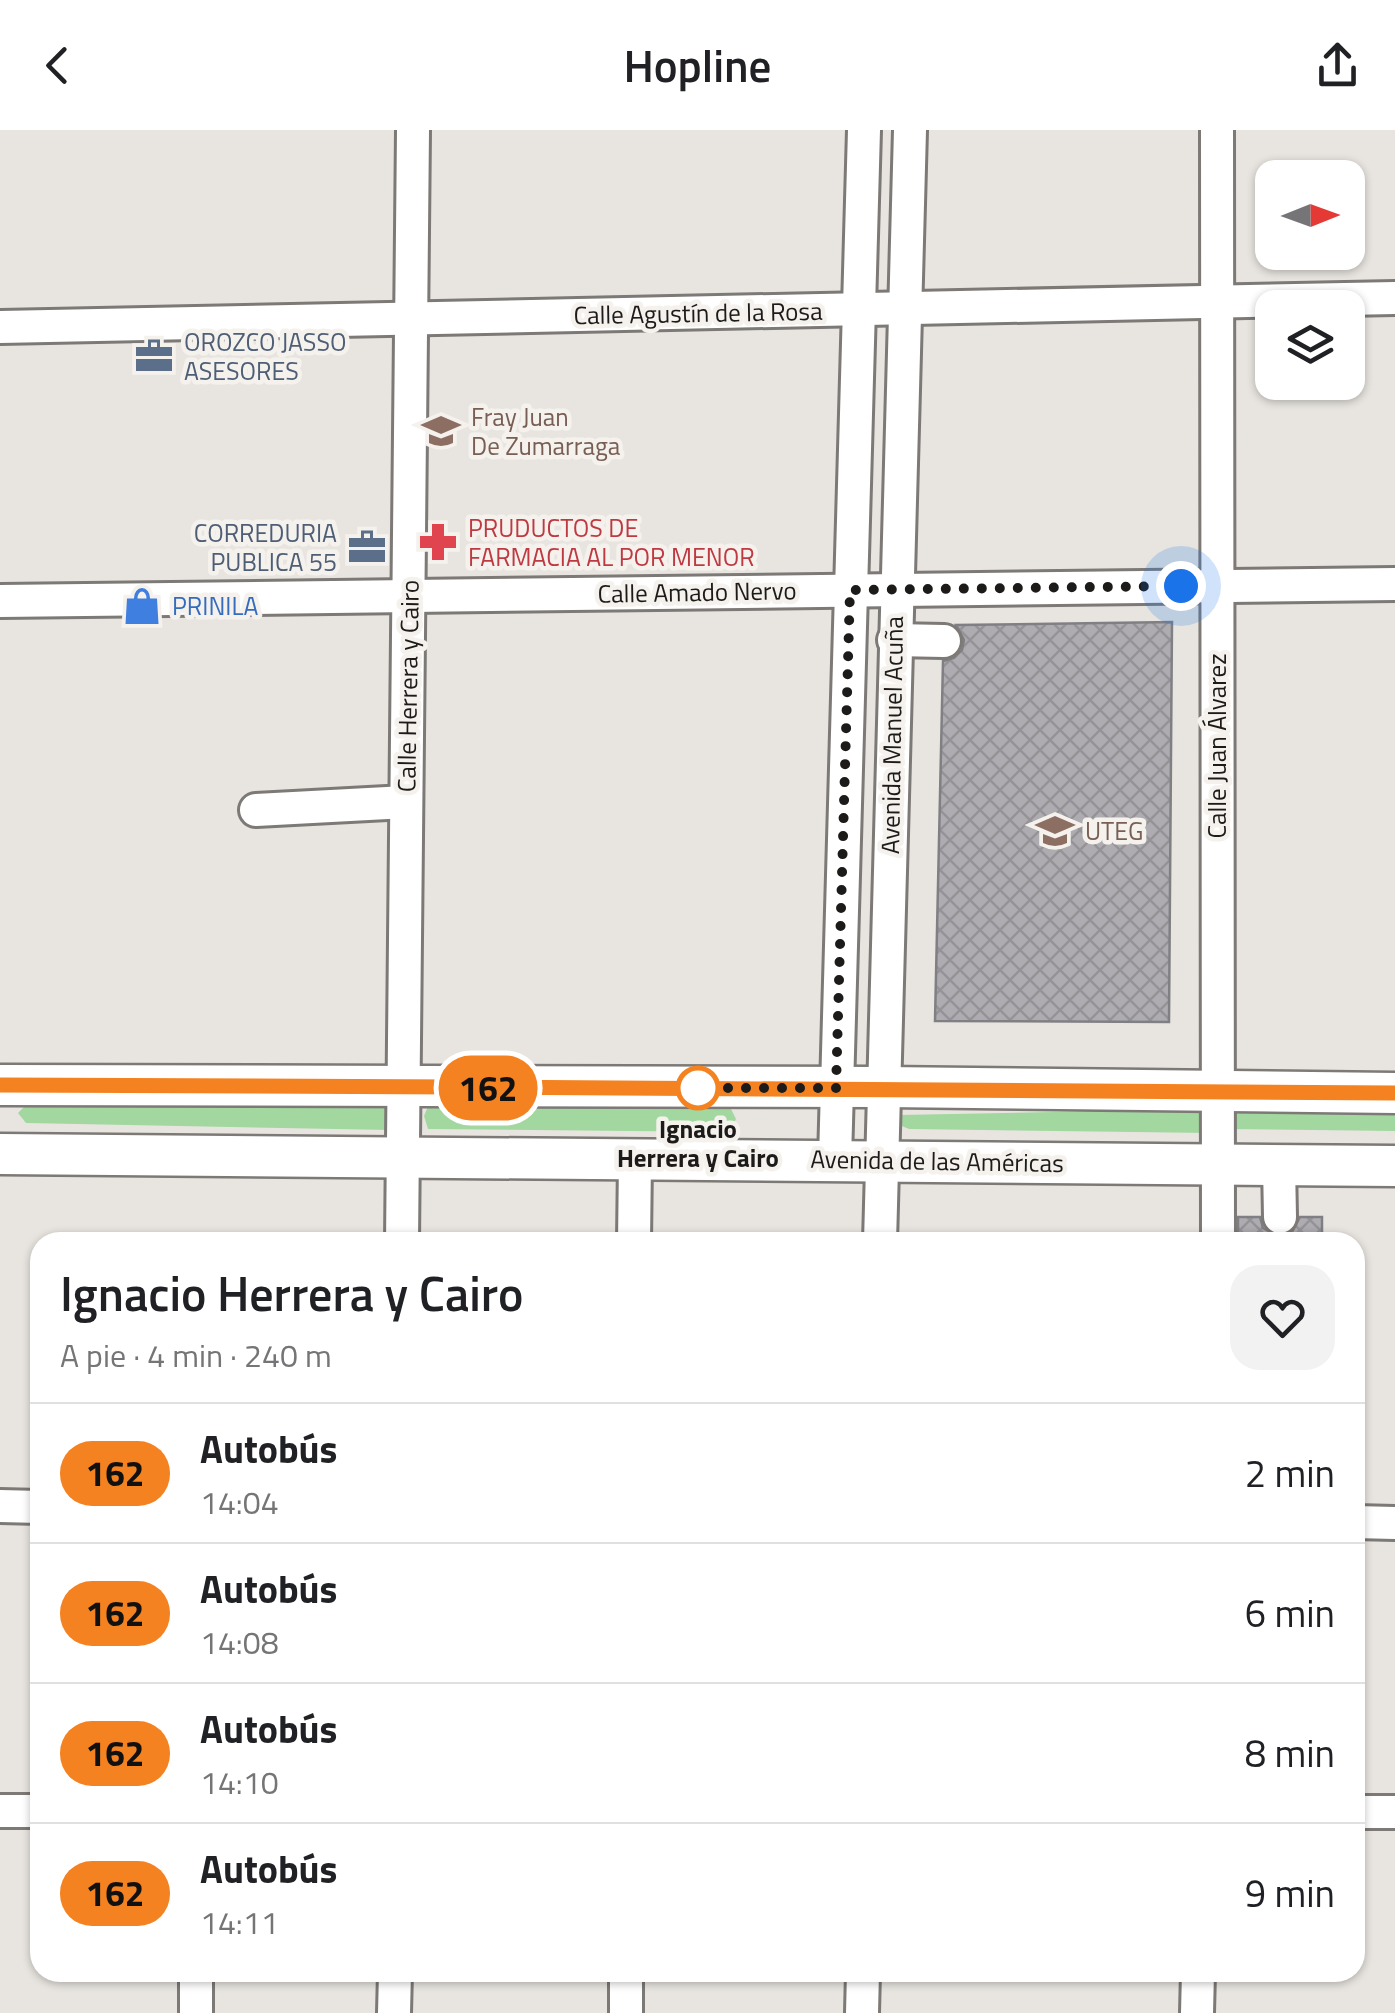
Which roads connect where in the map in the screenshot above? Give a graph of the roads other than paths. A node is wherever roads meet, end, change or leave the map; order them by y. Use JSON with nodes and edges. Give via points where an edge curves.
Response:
{"nodes":[{"id":1,"x":413,"y":130,"type":"edge"},
{"id":2,"x":864,"y":130,"type":"edge"},
{"id":3,"x":910,"y":130,"type":"edge"},
{"id":4,"x":1218,"y":130,"type":"edge"},
{"id":5,"x":1395,"y":298,"type":"edge"},
{"id":6,"x":1217,"y":302,"type":"junction"},
{"id":7,"x":858,"y":310,"type":"junction"},
{"id":8,"x":902,"y":310,"type":"junction"},
{"id":9,"x":412,"y":318,"type":"junction"},
{"id":10,"x":0,"y":327,"type":"edge"},
{"id":11,"x":1395,"y":584,"type":"edge"},
{"id":12,"x":1217,"y":586,"type":"junction"},
{"id":13,"x":896,"y":589,"type":"junction"},
{"id":14,"x":850,"y":590,"type":"junction"},
{"id":15,"x":408,"y":596,"type":"junction"},
{"id":16,"x":0,"y":601,"type":"edge"},
{"id":17,"x":894,"y":640,"type":"junction"},
{"id":18,"x":944,"y":640,"type":"dead end"},
{"id":19,"x":406,"y":802,"type":"junction"},
{"id":20,"x":256,"y":810,"type":"dead end"},
{"id":21,"x":0,"y":1085,"type":"edge"},
{"id":22,"x":885,"y":1087,"type":"junction"},
{"id":23,"x":404,"y":1088,"type":"junction"},
{"id":24,"x":836,"y":1088,"type":"junction"},
{"id":25,"x":1219,"y":1091,"type":"junction"},
{"id":26,"x":1395,"y":1093,"type":"edge"},
{"id":27,"x":0,"y":1154,"type":"edge"},
{"id":28,"x":403,"y":1157,"type":"junction"},
{"id":29,"x":835,"y":1159,"type":"junction"},
{"id":30,"x":635,"y":1160,"type":"junction"},
{"id":31,"x":882,"y":1160,"type":"junction"},
{"id":32,"x":1219,"y":1165,"type":"junction"},
{"id":33,"x":1280,"y":1165,"type":"junction"},
{"id":34,"x":1395,"y":1166,"type":"edge"},
{"id":35,"x":1280,"y":1217,"type":"dead end"},
{"id":36,"x":402,"y":1232,"type":"edge"},
{"id":37,"x":634,"y":1232,"type":"edge"},
{"id":38,"x":880,"y":1232,"type":"edge"},
{"id":39,"x":1218,"y":1232,"type":"edge"},
{"id":40,"x":0,"y":1506,"type":"edge"},
{"id":41,"x":30,"y":1507,"type":"edge"},
{"id":42,"x":1365,"y":1522,"type":"edge"},
{"id":43,"x":1395,"y":1523,"type":"edge"},
{"id":44,"x":0,"y":1811,"type":"edge"},
{"id":45,"x":30,"y":1811,"type":"edge"},
{"id":46,"x":1365,"y":1812,"type":"edge"},
{"id":47,"x":1395,"y":1812,"type":"edge"},
{"id":48,"x":196,"y":1982,"type":"edge"},
{"id":49,"x":394,"y":1982,"type":"edge"},
{"id":50,"x":626,"y":1982,"type":"edge"},
{"id":51,"x":863,"y":1982,"type":"edge"},
{"id":52,"x":1198,"y":1982,"type":"edge"},
{"id":53,"x":196,"y":2013,"type":"edge"},
{"id":54,"x":394,"y":2013,"type":"edge"},
{"id":55,"x":626,"y":2013,"type":"edge"},
{"id":56,"x":862,"y":2013,"type":"edge"},
{"id":57,"x":1197,"y":2013,"type":"edge"}],
"edges":[{"from":1,"to":9,"type":"street","name":"Calle Herrera y Cairo"},
{"from":2,"to":7,"type":"street","name":"Avenida Manuel Acuña"},
{"from":3,"to":8,"type":"street","name":"Avenida Manuel Acuña"},
{"from":4,"to":6,"type":"street","name":"Calle Juan Álvarez"},
{"from":5,"to":6,"type":"street","name":"Calle Agustín de la Rosa"},
{"from":6,"to":8,"type":"street","name":"Calle Agustín de la Rosa"},
{"from":6,"to":12,"type":"street","name":"Calle Juan Álvarez"},
{"from":7,"to":8,"type":"street","name":"Calle Agustín de la Rosa"},
{"from":7,"to":9,"type":"street","name":"Calle Agustín de la Rosa"},
{"from":7,"to":14,"type":"street","name":"Avenida Manuel Acuña"},
{"from":8,"to":13,"type":"street","name":"Avenida Manuel Acuña"},
{"from":9,"to":10,"type":"street","name":"Calle Agustín de la Rosa"},
{"from":9,"to":15,"type":"street","name":"Calle Herrera y Cairo"},
{"from":11,"to":12,"type":"street","name":"Calle Amado Nervo"},
{"from":12,"to":13,"type":"street","name":"Calle Amado Nervo"},
{"from":12,"to":25,"type":"street","name":"Calle Juan Álvarez"},
{"from":13,"to":14,"type":"street","name":"Calle Amado Nervo"},
{"from":13,"to":17,"type":"street","name":"Avenida Manuel Acuña"},
{"from":14,"to":15,"type":"street","name":"Calle Amado Nervo"},
{"from":14,"to":24,"type":"street","name":"Avenida Manuel Acuña"},
{"from":15,"to":16,"type":"street","name":"Calle Amado Nervo"},
{"from":15,"to":19,"type":"street","name":"Calle Herrera y Cairo"},
{"from":17,"to":18,"type":"street"},
{"from":17,"to":22,"type":"street","name":"Avenida Manuel Acuña"},
{"from":19,"to":20,"type":"street"},
{"from":19,"to":23,"type":"street","name":"Calle Herrera y Cairo"},
{"from":21,"to":23,"type":"main road"},
{"from":22,"to":24,"type":"main road"},
{"from":22,"to":25,"type":"main road"},
{"from":22,"to":31,"type":"street","name":"Avenida Manuel Acuña"},
{"from":23,"to":24,"type":"main road"},
{"from":23,"to":28,"type":"street","name":"Calle Herrera y Cairo"},
{"from":24,"to":29,"type":"street","name":"Avenida Manuel Acuña"},
{"from":25,"to":26,"type":"main road"},
{"from":25,"to":32,"type":"street","name":"Calle Juan Álvarez"},
{"from":27,"to":28,"type":"main road","name":"Avenida de las Américas"},
{"from":28,"to":30,"type":"main road","name":"Avenida de las Américas"},
{"from":28,"to":36,"type":"street","name":"Calle Herrera y Cairo"},
{"from":29,"to":30,"type":"main road","name":"Avenida de las Américas"},
{"from":29,"to":31,"type":"main road","name":"Avenida de las Américas"},
{"from":30,"to":37,"type":"street"},
{"from":31,"to":32,"type":"main road","name":"Avenida de las Américas"},
{"from":31,"to":38,"type":"street","name":"Avenida Manuel Acuña"},
{"from":32,"to":33,"type":"main road","name":"Avenida de las Américas"},
{"from":32,"to":39,"type":"street","name":"Calle Juan Álvarez"},
{"from":33,"to":34,"type":"main road","name":"Avenida de las Américas"},
{"from":33,"to":35,"type":"street"},
{"from":40,"to":41,"type":"street"},
{"from":42,"to":43,"type":"street"},
{"from":44,"to":45,"type":"street"},
{"from":46,"to":47,"type":"street"},
{"from":48,"to":53,"type":"street"},
{"from":49,"to":54,"type":"street"},
{"from":50,"to":55,"type":"street"},
{"from":51,"to":56,"type":"street"},
{"from":52,"to":57,"type":"street"}]}
